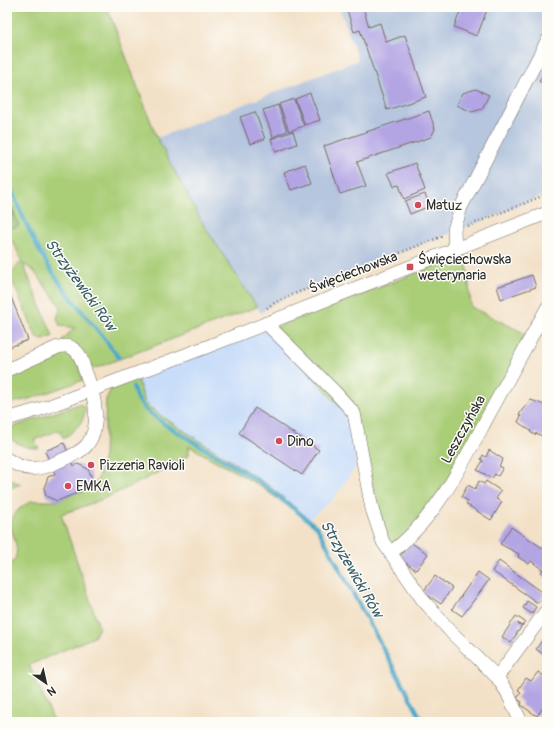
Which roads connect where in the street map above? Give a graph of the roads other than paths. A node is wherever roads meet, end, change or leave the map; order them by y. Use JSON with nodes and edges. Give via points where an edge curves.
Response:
{"nodes":[{"id":1,"x":547,"y":40,"type":"edge"},
{"id":2,"x":546,"y":215,"type":"edge"},
{"id":3,"x":455,"y":250,"type":"junction"},
{"id":4,"x":547,"y":308,"type":"edge"},
{"id":5,"x":264,"y":318,"type":"junction"},
{"id":6,"x":7,"y":370,"type":"edge"},
{"id":7,"x":92,"y":390,"type":"junction"},
{"id":8,"x":7,"y":419,"type":"edge"},
{"id":9,"x":7,"y":459,"type":"edge"},
{"id":10,"x":390,"y":553,"type":"junction"},
{"id":11,"x":547,"y":610,"type":"edge"},
{"id":12,"x":497,"y":677,"type":"junction"},
{"id":13,"x":521,"y":722,"type":"edge"}],
"edges":[{"from":1,"to":3,"type":"street","via":[[461,208],[454,230]]},
{"from":2,"to":3,"type":"street"},
{"from":3,"to":5,"type":"street","name":"Święciechowska"},
{"from":4,"to":10,"type":"street","name":"Leszczyńska","via":[[464,461],[434,508],[402,545]]},
{"from":5,"to":7,"type":"street","name":"Święciechowska"},
{"from":5,"to":10,"type":"street","via":[[354,413],[372,509],[383,542]]},
{"from":6,"to":7,"type":"street","via":[[58,347],[68,346],[79,355]]},
{"from":7,"to":8,"type":"street","name":"Święciechowska"},
{"from":7,"to":9,"type":"street","via":[[95,421],[93,434],[77,454],[42,468],[29,469],[17,466]]},
{"from":10,"to":12,"type":"street","via":[[423,600],[450,632]]},
{"from":11,"to":12,"type":"street"},
{"from":12,"to":13,"type":"street"}]}
